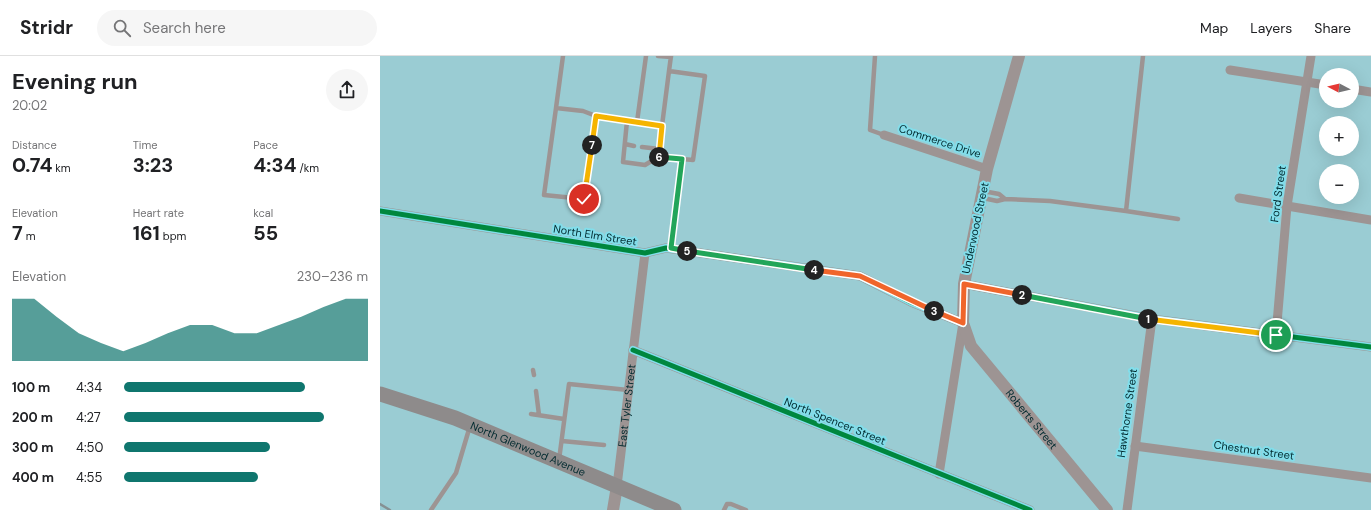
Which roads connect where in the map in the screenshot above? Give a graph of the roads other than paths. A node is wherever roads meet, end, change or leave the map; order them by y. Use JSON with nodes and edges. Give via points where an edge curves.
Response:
{"nodes":[{"id":1,"x":563,"y":56,"type":"edge"},
{"id":2,"x":646,"y":56,"type":"edge"},
{"id":3,"x":658,"y":56,"type":"edge"},
{"id":4,"x":875,"y":56,"type":"edge"},
{"id":5,"x":1019,"y":56,"type":"edge"},
{"id":6,"x":1143,"y":56,"type":"edge"},
{"id":7,"x":1311,"y":56,"type":"edge"},
{"id":8,"x":671,"y":57,"type":"edge"},
{"id":9,"x":1230,"y":70,"type":"dead end"},
{"id":10,"x":669,"y":71,"type":"junction"},
{"id":11,"x":1308,"y":82,"type":"junction"},
{"id":12,"x":1319,"y":84,"type":"edge"},
{"id":13,"x":1359,"y":90,"type":"edge"},
{"id":14,"x":1371,"y":92,"type":"edge"},
{"id":15,"x":556,"y":108,"type":"junction"},
{"id":16,"x":596,"y":116,"type":"junction"},
{"id":17,"x":627,"y":121,"type":"junction"},
{"id":18,"x":637,"y":122,"type":"junction"},
{"id":19,"x":662,"y":126,"type":"junction"},
{"id":20,"x":884,"y":136,"type":"joint"},
{"id":21,"x":625,"y":144,"type":"junction"},
{"id":22,"x":634,"y":146,"type":"dead end"},
{"id":23,"x":642,"y":146,"type":"dead end"},
{"id":24,"x":659,"y":149,"type":"junction"},
{"id":25,"x":658,"y":157,"type":"junction"},
{"id":26,"x":682,"y":159,"type":"junction"},
{"id":27,"x":988,"y":169,"type":"junction"},
{"id":28,"x":981,"y":195,"type":"junction"},
{"id":29,"x":1239,"y":198,"type":"dead end"},
{"id":30,"x":1287,"y":206,"type":"junction"},
{"id":31,"x":380,"y":211,"type":"edge"},
{"id":32,"x":1126,"y":211,"type":"junction"},
{"id":33,"x":1178,"y":219,"type":"dead end"},
{"id":34,"x":1371,"y":220,"type":"edge"},
{"id":35,"x":671,"y":248,"type":"junction"},
{"id":36,"x":645,"y":253,"type":"junction"},
{"id":37,"x":964,"y":284,"type":"junction"},
{"id":38,"x":1152,"y":319,"type":"junction"},
{"id":39,"x":963,"y":323,"type":"junction"},
{"id":40,"x":1276,"y":335,"type":"junction"},
{"id":41,"x":1371,"y":347,"type":"edge"},
{"id":42,"x":633,"y":350,"type":"junction"},
{"id":43,"x":628,"y":390,"type":"junction"},
{"id":44,"x":536,"y":391,"type":"dead end"},
{"id":45,"x":380,"y":394,"type":"edge"},
{"id":46,"x":531,"y":414,"type":"dead end"},
{"id":47,"x":539,"y":415,"type":"junction"},
{"id":48,"x":564,"y":419,"type":"junction"},
{"id":49,"x":471,"y":425,"type":"junction"},
{"id":50,"x":562,"y":441,"type":"junction"},
{"id":51,"x":604,"y":445,"type":"dead end"},
{"id":52,"x":1134,"y":446,"type":"junction"},
{"id":53,"x":559,"y":462,"type":"junction"},
{"id":54,"x":939,"y":474,"type":"junction"},
{"id":55,"x":1371,"y":478,"type":"edge"},
{"id":56,"x":617,"y":486,"type":"junction"},
{"id":57,"x":431,"y":510,"type":"edge"},
{"id":58,"x":613,"y":510,"type":"edge"},
{"id":59,"x":674,"y":510,"type":"edge"},
{"id":60,"x":724,"y":510,"type":"edge"},
{"id":61,"x":746,"y":510,"type":"edge"},
{"id":62,"x":1030,"y":510,"type":"edge"},
{"id":63,"x":1107,"y":510,"type":"edge"},
{"id":64,"x":1126,"y":510,"type":"edge"}],
"edges":[{"from":1,"to":15,"type":"lane"},
{"from":2,"to":18,"type":"lane"},
{"from":3,"to":8,"type":"lane"},
{"from":4,"to":20,"type":"lane","via":[[870,130]]},
{"from":5,"to":27,"type":"street","name":"Underwood Street"},
{"from":6,"to":32,"type":"lane"},
{"from":7,"to":11,"type":"street","name":"Ford Street"},
{"from":8,"to":10,"type":"lane"},
{"from":9,"to":11,"type":"street"},
{"from":10,"to":19,"type":"lane"},
{"from":10,"to":26,"type":"lane","via":[[705,76],[693,160]]},
{"from":11,"to":12,"type":"street"},
{"from":11,"to":30,"type":"street","name":"Ford Street"},
{"from":13,"to":14,"type":"street"},
{"from":15,"to":16,"type":"lane","via":[[583,111]]},
{"from":15,"to":16,"type":"lane","via":[[544,195],[584,199]]},
{"from":16,"to":17,"type":"lane"},
{"from":17,"to":18,"type":"lane"},
{"from":17,"to":21,"type":"lane"},
{"from":18,"to":19,"type":"lane"},
{"from":19,"to":24,"type":"lane"},
{"from":20,"to":27,"type":"street","name":"Commerce Drive"},
{"from":21,"to":22,"type":"lane"},
{"from":21,"to":25,"type":"lane","via":[[623,162],[645,165]]},
{"from":23,"to":24,"type":"lane"},
{"from":24,"to":25,"type":"lane"},
{"from":25,"to":26,"type":"lane"},
{"from":26,"to":35,"type":"lane"},
{"from":27,"to":28,"type":"street","name":"Underwood Street"},
{"from":28,"to":32,"type":"lane","via":[[999,194],[1005,199],[1050,201]]},
{"from":28,"to":37,"type":"street","name":"Underwood Street"},
{"from":29,"to":30,"type":"street"},
{"from":30,"to":34,"type":"street"},
{"from":30,"to":40,"type":"street","name":"Ford Street"},
{"from":31,"to":36,"type":"street","name":"North Elm Street"},
{"from":32,"to":33,"type":"lane"},
{"from":35,"to":36,"type":"street","name":"North Elm Street"},
{"from":35,"to":39,"type":"street","name":"North Elm Street","via":[[860,276],[911,302]]},
{"from":36,"to":42,"type":"street","name":"East Tyler Street"},
{"from":37,"to":38,"type":"street"},
{"from":37,"to":39,"type":"street","name":"Underwood Street"},
{"from":38,"to":40,"type":"street"},
{"from":38,"to":52,"type":"street","name":"Hawthorne Street"},
{"from":39,"to":54,"type":"street","name":"Underwood Street"},
{"from":39,"to":63,"type":"street","name":"Roberts Street","via":[[971,346]]},
{"from":40,"to":41,"type":"street"},
{"from":42,"to":43,"type":"street","name":"East Tyler Street"},
{"from":42,"to":54,"type":"street","name":"North Spencer Street"},
{"from":43,"to":48,"type":"lane","via":[[569,384]]},
{"from":43,"to":56,"type":"street","name":"East Tyler Street"},
{"from":44,"to":47,"type":"lane"},
{"from":45,"to":49,"type":"main road","name":"North Glenwood Avenue"},
{"from":46,"to":47,"type":"lane"},
{"from":47,"to":48,"type":"lane"},
{"from":48,"to":50,"type":"lane"},
{"from":49,"to":53,"type":"main road","name":"North Glenwood Avenue"},
{"from":49,"to":57,"type":"lane","via":[[456,472]]},
{"from":50,"to":51,"type":"lane"},
{"from":50,"to":53,"type":"lane"},
{"from":52,"to":55,"type":"street","name":"Chestnut Street"},
{"from":52,"to":64,"type":"street","name":"Hawthorne Street"},
{"from":53,"to":56,"type":"main road","name":"North Glenwood Avenue"},
{"from":54,"to":62,"type":"street","name":"North Spencer Street"},
{"from":56,"to":58,"type":"street","name":"East Tyler Street"},
{"from":56,"to":59,"type":"main road","name":"North Glenwood Avenue"},
{"from":60,"to":61,"type":"lane","via":[[727,504],[731,504]]}]}
